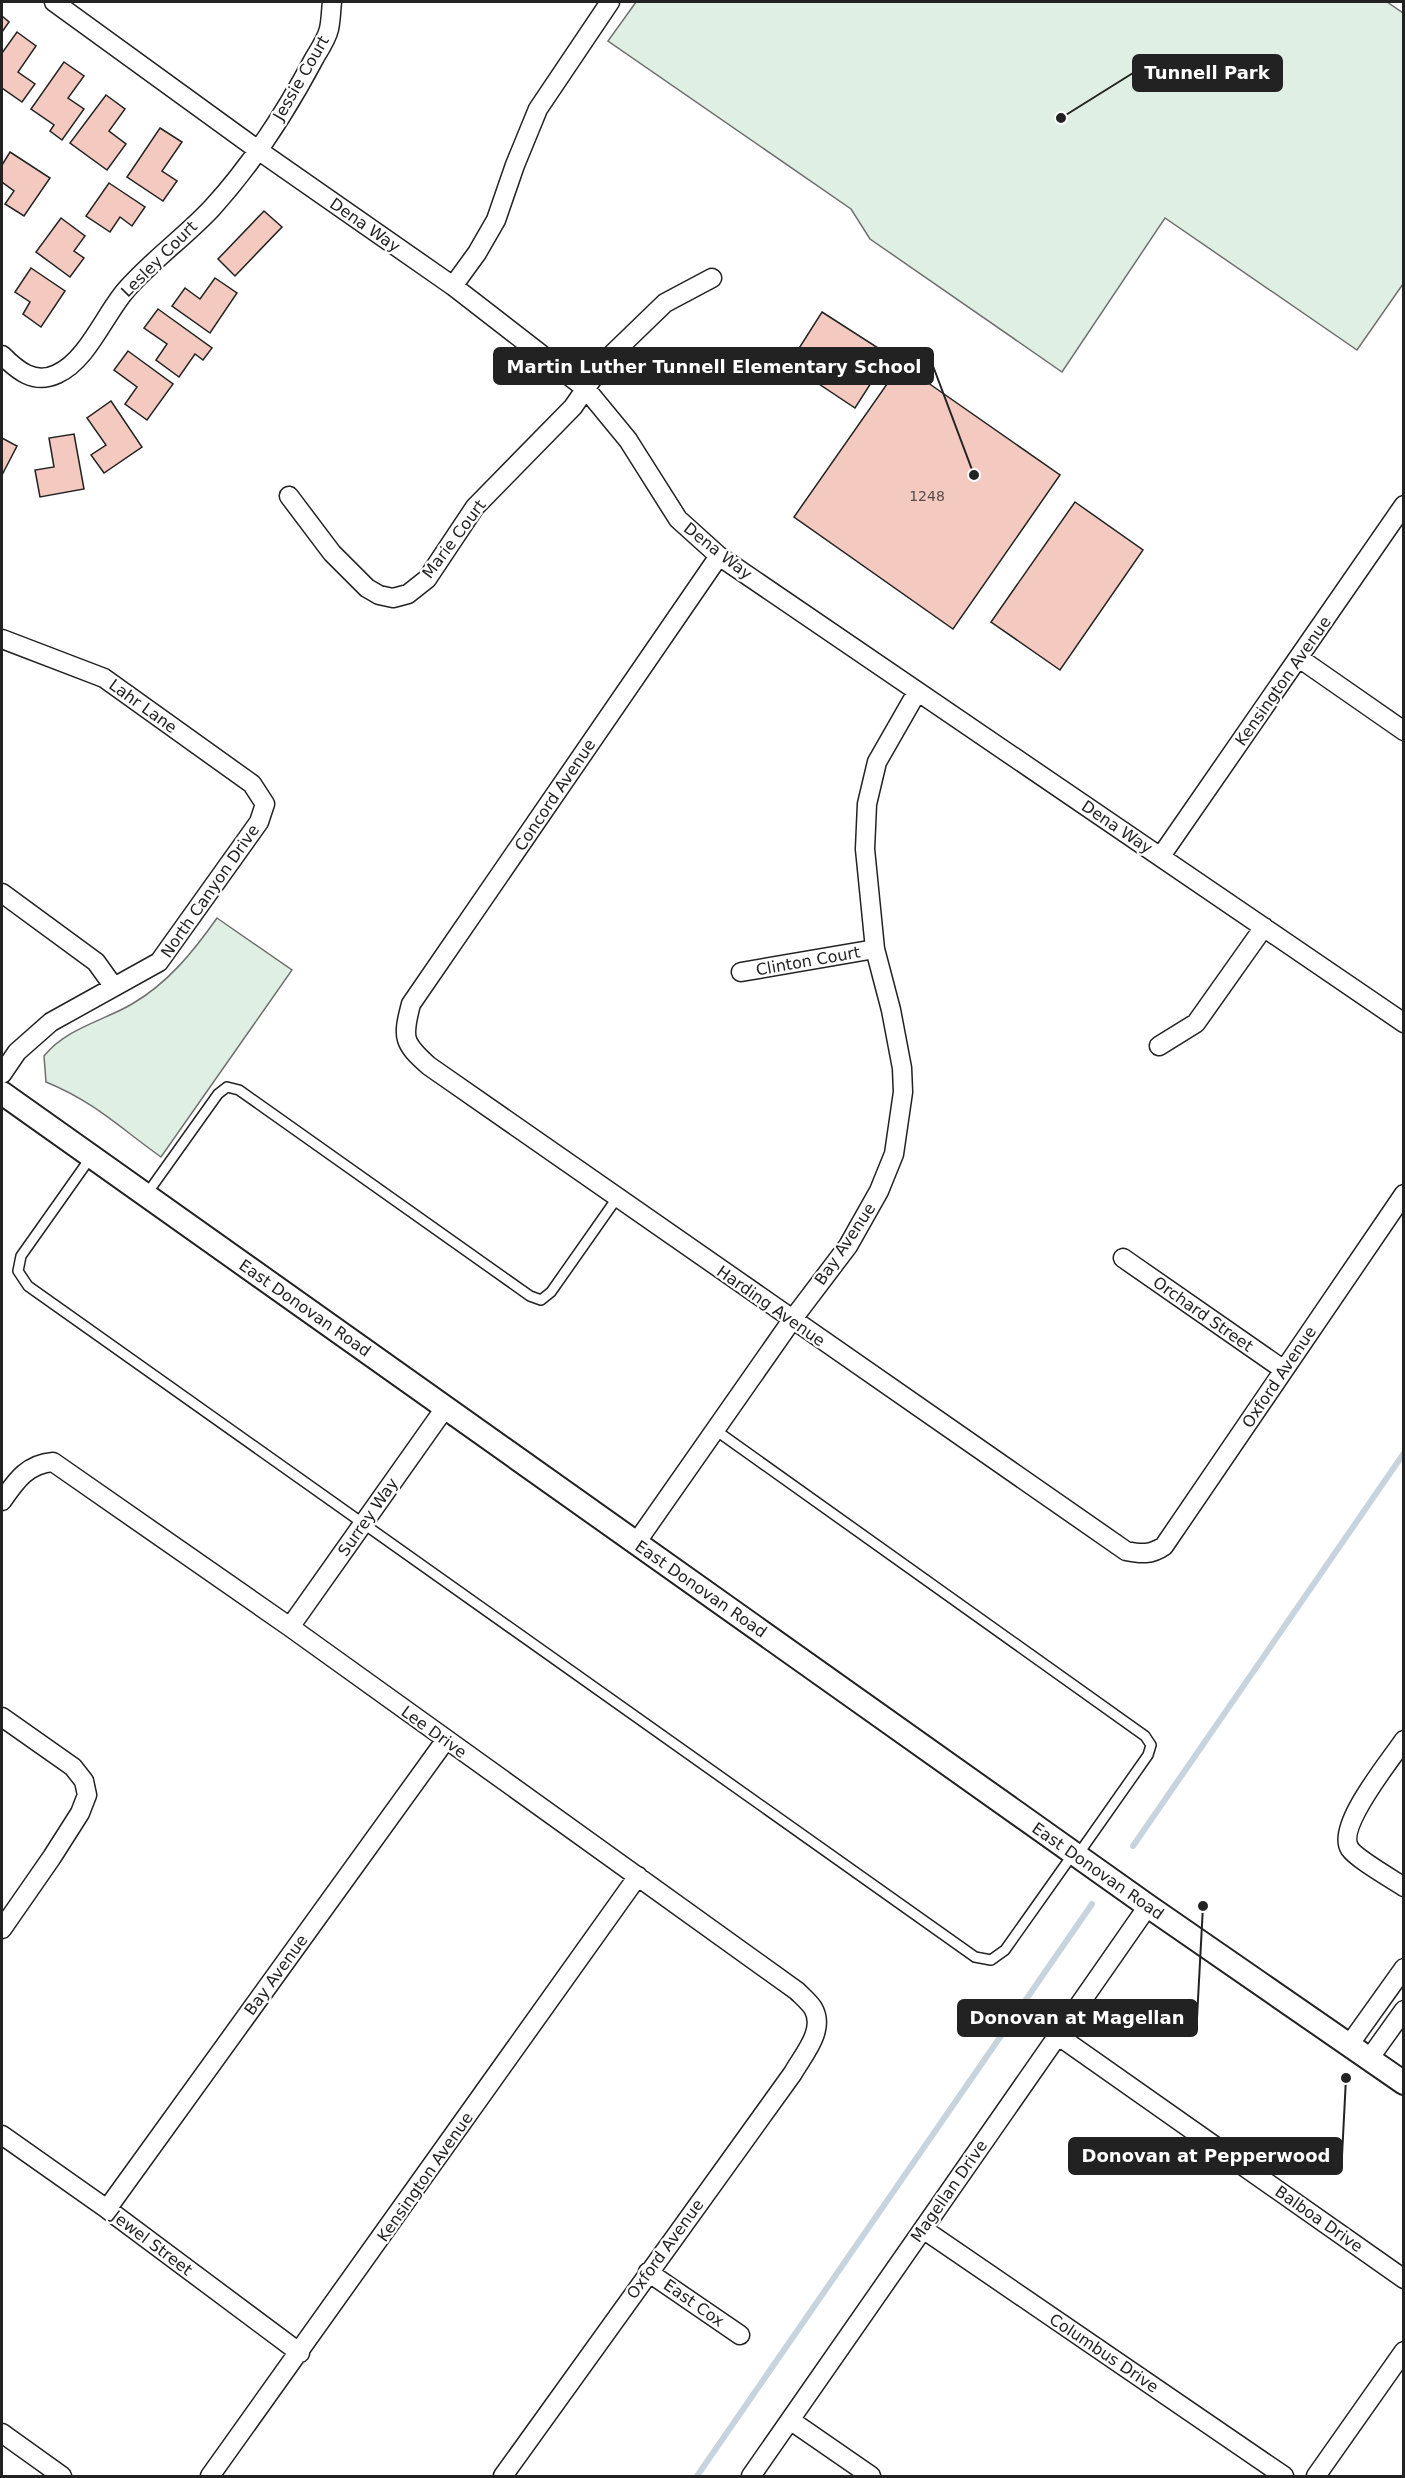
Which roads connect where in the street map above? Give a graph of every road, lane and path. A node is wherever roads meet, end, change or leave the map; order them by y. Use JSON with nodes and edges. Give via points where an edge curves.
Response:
{"nodes":[{"id":1,"x":54,"y":2,"type":"edge"},
{"id":2,"x":332,"y":2,"type":"edge"},
{"id":3,"x":610,"y":2,"type":"edge"},
{"id":4,"x":258,"y":150,"type":"junction"},
{"id":5,"x":712,"y":278,"type":"dead end"},
{"id":6,"x":453,"y":286,"type":"junction"},
{"id":7,"x":2,"y":355,"type":"edge"},
{"id":8,"x":586,"y":389,"type":"junction"},
{"id":9,"x":289,"y":496,"type":"dead end"},
{"id":10,"x":1404,"y":505,"type":"edge"},
{"id":11,"x":719,"y":556,"type":"junction"},
{"id":12,"x":2,"y":639,"type":"edge"},
{"id":13,"x":1299,"y":658,"type":"junction"},
{"id":14,"x":917,"y":692,"type":"junction"},
{"id":15,"x":1404,"y":730,"type":"edge"},
{"id":16,"x":265,"y":804,"type":"joint"},
{"id":17,"x":1161,"y":856,"type":"junction"},
{"id":18,"x":2,"y":893,"type":"edge"},
{"id":19,"x":1264,"y":927,"type":"junction"},
{"id":20,"x":875,"y":949,"type":"junction"},
{"id":21,"x":741,"y":972,"type":"dead end"},
{"id":22,"x":114,"y":987,"type":"junction"},
{"id":23,"x":1404,"y":1023,"type":"edge"},
{"id":24,"x":405,"y":1039,"type":"joint"},
{"id":25,"x":1159,"y":1046,"type":"dead end"},
{"id":26,"x":2,"y":1074,"type":"edge"},
{"id":27,"x":2,"y":1093,"type":"edge"},
{"id":28,"x":91,"y":1156,"type":"junction"},
{"id":29,"x":1404,"y":1194,"type":"edge"},
{"id":30,"x":146,"y":1195,"type":"junction"},
{"id":31,"x":617,"y":1198,"type":"junction"},
{"id":32,"x":1123,"y":1258,"type":"dead end"},
{"id":33,"x":792,"y":1320,"type":"junction"},
{"id":34,"x":1284,"y":1370,"type":"junction"},
{"id":35,"x":445,"y":1408,"type":"junction"},
{"id":36,"x":714,"y":1429,"type":"junction"},
{"id":37,"x":2,"y":1501,"type":"edge"},
{"id":38,"x":363,"y":1523,"type":"junction"},
{"id":39,"x":636,"y":1543,"type":"junction"},
{"id":40,"x":1148,"y":1554,"type":"joint"},
{"id":41,"x":290,"y":1627,"type":"junction"},
{"id":42,"x":2,"y":1717,"type":"edge"},
{"id":43,"x":1404,"y":1740,"type":"edge"},
{"id":44,"x":445,"y":1741,"type":"junction"},
{"id":45,"x":1075,"y":1855,"type":"junction"},
{"id":46,"x":638,"y":1876,"type":"junction"},
{"id":47,"x":1404,"y":1887,"type":"edge"},
{"id":48,"x":1148,"y":1906,"type":"junction"},
{"id":49,"x":2,"y":1929,"type":"edge"},
{"id":50,"x":1404,"y":1968,"type":"edge"},
{"id":51,"x":1404,"y":2010,"type":"edge"},
{"id":52,"x":816,"y":2018,"type":"joint"},
{"id":53,"x":1057,"y":2035,"type":"junction"},
{"id":54,"x":1349,"y":2045,"type":"junction"},
{"id":55,"x":1369,"y":2059,"type":"junction"},
{"id":56,"x":1404,"y":2083,"type":"edge"},
{"id":57,"x":2,"y":2135,"type":"edge"},
{"id":58,"x":107,"y":2209,"type":"junction"},
{"id":59,"x":923,"y":2229,"type":"junction"},
{"id":60,"x":648,"y":2272,"type":"junction"},
{"id":61,"x":1404,"y":2279,"type":"edge"},
{"id":62,"x":740,"y":2335,"type":"dead end"},
{"id":63,"x":1404,"y":2351,"type":"edge"},
{"id":64,"x":300,"y":2353,"type":"junction"},
{"id":65,"x":790,"y":2420,"type":"junction"},
{"id":66,"x":2,"y":2433,"type":"edge"},
{"id":67,"x":62,"y":2476,"type":"edge"},
{"id":68,"x":210,"y":2476,"type":"edge"},
{"id":69,"x":503,"y":2476,"type":"edge"},
{"id":70,"x":751,"y":2476,"type":"edge"},
{"id":71,"x":871,"y":2476,"type":"edge"},
{"id":72,"x":1284,"y":2476,"type":"edge"},
{"id":73,"x":1316,"y":2476,"type":"edge"}],
"edges":[{"from":1,"to":4,"type":"street","name":"Dena Way"},
{"from":2,"to":4,"type":"street","name":"Jessie Court","via":[[329,30],[301,84]]},
{"from":3,"to":6,"type":"street","via":[[538,109],[496,220]]},
{"from":4,"to":6,"type":"street","name":"Dena Way"},
{"from":4,"to":7,"type":"street","name":"Lesley Court","via":[[212,208],[125,290],[67,369],[43,378],[27,376]]},
{"from":5,"to":8,"type":"street","name":"Marie Court","via":[[666,303],[604,362]]},
{"from":6,"to":8,"type":"street","name":"Dena Way"},
{"from":8,"to":9,"type":"street","name":"Marie Court","via":[[475,507],[427,579],[408,594],[393,598],[368,588],[332,553]]},
{"from":8,"to":11,"type":"street","name":"Dena Way","via":[[628,440],[678,519]]},
{"from":10,"to":13,"type":"street","name":"Kensington Avenue"},
{"from":11,"to":14,"type":"street","name":"Dena Way"},
{"from":11,"to":24,"type":"street","name":"Concord Avenue","via":[[411,1005]]},
{"from":12,"to":16,"type":"street","name":"Lahr Lane","via":[[104,678],[252,784]]},
{"from":13,"to":15,"type":"street"},
{"from":13,"to":17,"type":"street","name":"Kensington Avenue"},
{"from":14,"to":17,"type":"street","name":"Dena Way"},
{"from":14,"to":20,"type":"street","name":"Bay Avenue","via":[[876,762],[867,804],[865,849]]},
{"from":16,"to":22,"type":"street","name":"North Canyon Drive","via":[[259,822],[159,962]]},
{"from":17,"to":19,"type":"street","name":"Dena Way"},
{"from":18,"to":22,"type":"street","via":[[96,962]]},
{"from":19,"to":23,"type":"street","name":"Dena Way"},
{"from":19,"to":25,"type":"street","via":[[1196,1023]]},
{"from":20,"to":21,"type":"street","name":"Clinton Court"},
{"from":20,"to":33,"type":"street","name":"Bay Avenue","via":[[902,1068],[903,1092],[894,1154],[879,1191],[848,1246]]},
{"from":22,"to":26,"type":"street","name":"North Canyon Drive","via":[[51,1022],[17,1052]]},
{"from":24,"to":31,"type":"street","name":"Harding Avenue","via":[[429,1066]]},
{"from":27,"to":28,"type":"street","name":"East Donovan Road"},
{"from":28,"to":30,"type":"street","name":"East Donovan Road"},
{"from":28,"to":38,"type":"lane","via":[[21,1257],[18,1271],[28,1286]]},
{"from":29,"to":34,"type":"street","name":"Oxford Avenue"},
{"from":30,"to":31,"type":"lane","via":[[218,1094],[227,1088],[239,1090],[541,1300],[551,1292]]},
{"from":30,"to":35,"type":"street","name":"East Donovan Road"},
{"from":31,"to":33,"type":"street","name":"Harding Avenue"},
{"from":32,"to":34,"type":"street","name":"Orchard Street"},
{"from":33,"to":36,"type":"street","name":"Bay Avenue"},
{"from":33,"to":40,"type":"street","name":"Harding Avenue","via":[[1126,1551]]},
{"from":34,"to":40,"type":"street","name":"Oxford Avenue","via":[[1164,1546]]},
{"from":35,"to":38,"type":"street","name":"Surrey Way"},
{"from":35,"to":39,"type":"street","name":"East Donovan Road"},
{"from":36,"to":39,"type":"street","name":"Bay Avenue"},
{"from":36,"to":45,"type":"lane","via":[[1144,1736],[1151,1745],[1148,1755]]},
{"from":37,"to":41,"type":"street","name":"Lee Drive","via":[[15,1482],[40,1463],[53,1462]]},
{"from":38,"to":41,"type":"street","name":"Surrey Way"},
{"from":38,"to":45,"type":"lane","via":[[975,1957],[991,1960],[1005,1950]]},
{"from":39,"to":45,"type":"street","name":"East Donovan Road"},
{"from":41,"to":44,"type":"street","name":"Lee Drive"},
{"from":42,"to":49,"type":"street","via":[[73,1767],[84,1781],[87,1795],[52,1857]]},
{"from":43,"to":47,"type":"street","via":[[1352,1816],[1346,1836],[1351,1850]]},
{"from":44,"to":46,"type":"street","name":"Lee Drive"},
{"from":44,"to":58,"type":"street","name":"Bay Avenue"},
{"from":45,"to":48,"type":"street","name":"East Donovan Road"},
{"from":46,"to":52,"type":"street","name":"Lee Drive","via":[[797,1991],[813,2008]]},
{"from":46,"to":64,"type":"street","name":"Kensington Avenue"},
{"from":48,"to":53,"type":"street","name":"Magellan Drive"},
{"from":48,"to":54,"type":"street","name":"East Donovan Road"},
{"from":50,"to":54,"type":"street"},
{"from":51,"to":55,"type":"street"},
{"from":52,"to":60,"type":"street","name":"Oxford Avenue","via":[[815,2035],[793,2073]]},
{"from":53,"to":59,"type":"street","name":"Magellan Drive"},
{"from":53,"to":61,"type":"street","name":"Balboa Drive"},
{"from":54,"to":55,"type":"street","name":"East Donovan Road"},
{"from":55,"to":56,"type":"street","name":"East Donovan Road"},
{"from":57,"to":58,"type":"street","name":"Jewel Street"},
{"from":58,"to":64,"type":"street","name":"Jewel Street"},
{"from":59,"to":65,"type":"street","name":"Magellan Drive"},
{"from":59,"to":72,"type":"street","name":"Columbus Drive"},
{"from":60,"to":62,"type":"street","name":"East Cox"},
{"from":60,"to":69,"type":"street","name":"Oxford Avenue"},
{"from":63,"to":73,"type":"street"},
{"from":64,"to":68,"type":"street","name":"Kensington Avenue"},
{"from":65,"to":70,"type":"street","name":"Magellan Drive"},
{"from":65,"to":71,"type":"street"},
{"from":66,"to":67,"type":"street"}]}
